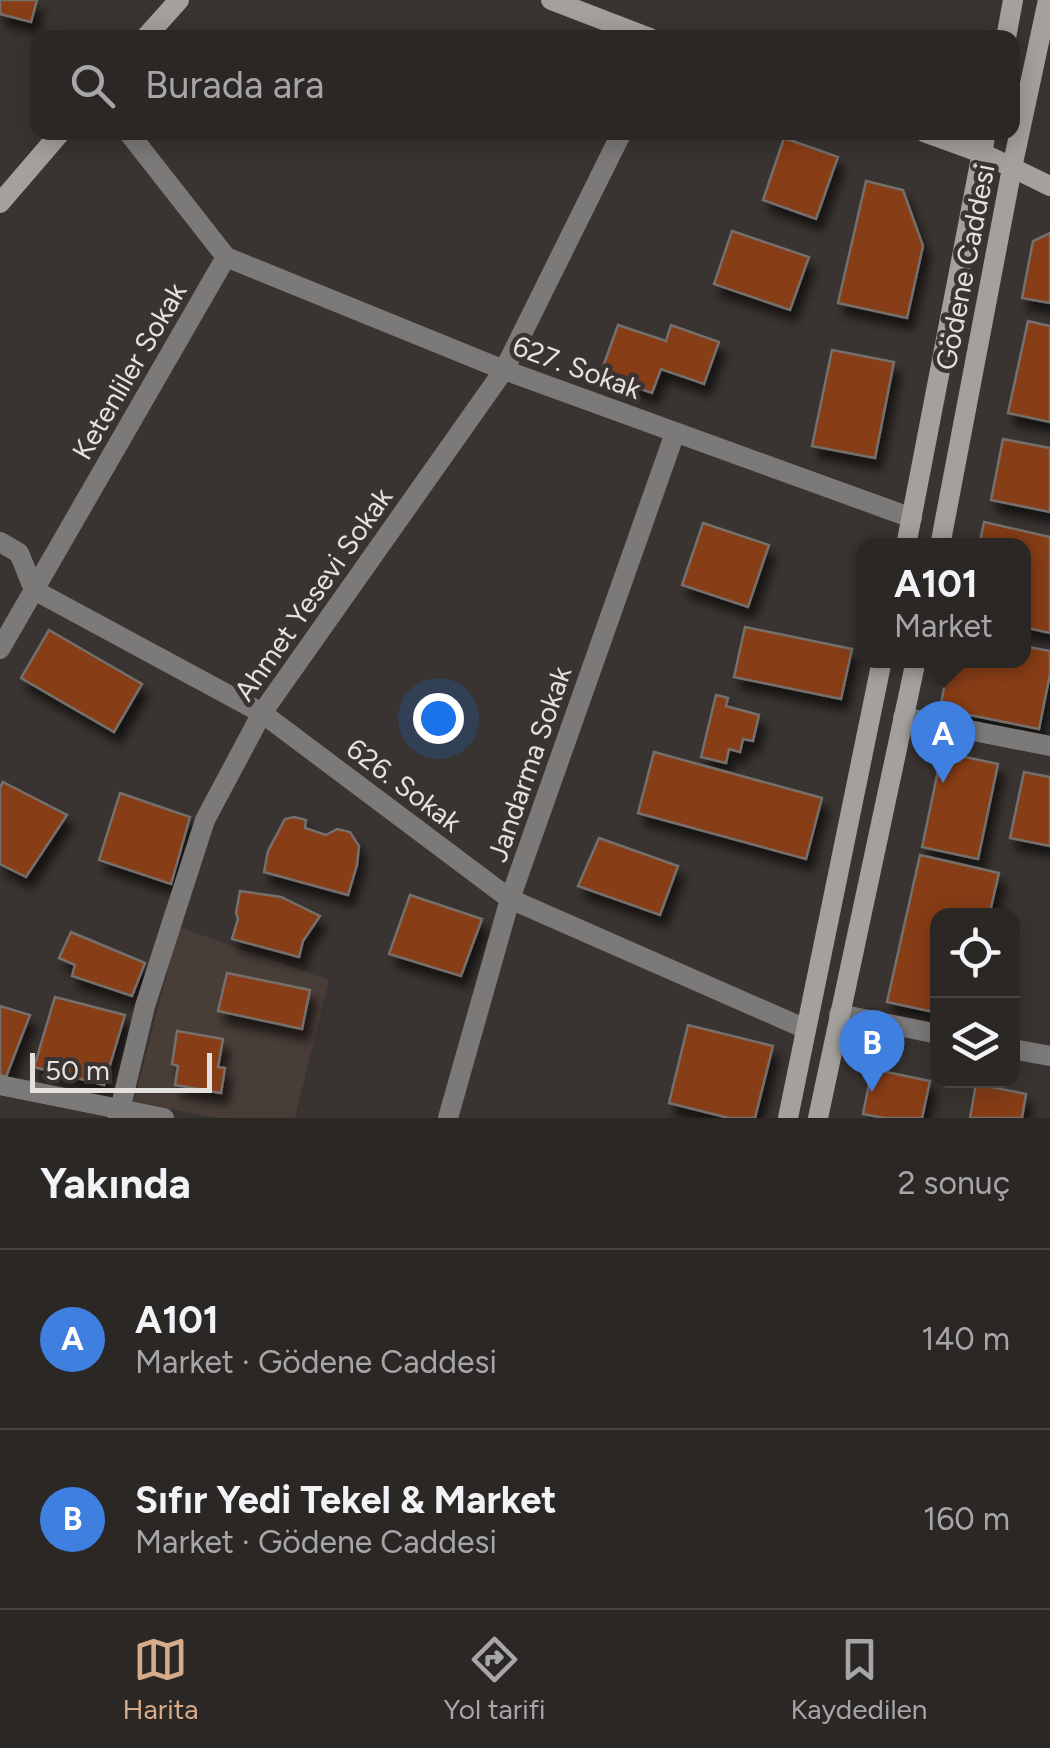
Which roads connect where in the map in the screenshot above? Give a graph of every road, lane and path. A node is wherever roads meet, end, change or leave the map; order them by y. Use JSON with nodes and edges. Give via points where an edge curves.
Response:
{"nodes":[{"id":1,"x":179,"y":0,"type":"edge"},
{"id":2,"x":550,"y":0,"type":"edge"},
{"id":3,"x":1013,"y":0,"type":"edge"},
{"id":4,"x":1048,"y":0,"type":"edge"},
{"id":5,"x":152,"y":30,"type":"edge"},
{"id":6,"x":629,"y":30,"type":"edge"},
{"id":7,"x":1007,"y":30,"type":"edge"},
{"id":8,"x":1020,"y":131,"type":"edge"},
{"id":9,"x":54,"y":140,"type":"edge"},
{"id":10,"x":134,"y":140,"type":"edge"},
{"id":11,"x":618,"y":140,"type":"edge"},
{"id":12,"x":1018,"y":140,"type":"edge"},
{"id":13,"x":984,"y":143,"type":"edge"},
{"id":14,"x":1012,"y":168,"type":"junction"},
{"id":15,"x":1050,"y":186,"type":"edge"},
{"id":16,"x":0,"y":204,"type":"edge"},
{"id":17,"x":226,"y":256,"type":"junction"},
{"id":18,"x":504,"y":370,"type":"junction"},
{"id":19,"x":675,"y":433,"type":"junction"},
{"id":20,"x":912,"y":518,"type":"junction"},
{"id":21,"x":908,"y":538,"type":"edge"},
{"id":22,"x":942,"y":538,"type":"edge"},
{"id":23,"x":0,"y":542,"type":"edge"},
{"id":24,"x":34,"y":590,"type":"junction"},
{"id":25,"x":0,"y":649,"type":"edge"},
{"id":26,"x":880,"y":668,"type":"edge"},
{"id":27,"x":914,"y":668,"type":"edge"},
{"id":28,"x":262,"y":713,"type":"junction"},
{"id":29,"x":903,"y":718,"type":"junction"},
{"id":30,"x":1050,"y":746,"type":"edge"},
{"id":31,"x":510,"y":900,"type":"junction"},
{"id":32,"x":839,"y":1014,"type":"junction"},
{"id":33,"x":806,"y":1028,"type":"junction"},
{"id":34,"x":930,"y":1032,"type":"edge"},
{"id":35,"x":1020,"y":1050,"type":"edge"},
{"id":36,"x":1050,"y":1056,"type":"edge"},
{"id":37,"x":0,"y":1085,"type":"edge"},
{"id":38,"x":119,"y":1114,"type":"edge"},
{"id":39,"x":164,"y":1118,"type":"edge"},
{"id":40,"x":448,"y":1118,"type":"edge"},
{"id":41,"x":788,"y":1118,"type":"edge"},
{"id":42,"x":818,"y":1118,"type":"edge"}],
"edges":[{"from":1,"to":5,"type":"main road"},
{"from":2,"to":6,"type":"main road"},
{"from":3,"to":7,"type":"main road"},
{"from":4,"to":8,"type":"main road","name":"Gödene Caddesi"},
{"from":9,"to":16,"type":"main road"},
{"from":10,"to":17,"type":"street"},
{"from":11,"to":18,"type":"street","name":"Ahmet Yesevi Sokak"},
{"from":12,"to":14,"type":"main road","name":"Gödene Caddesi"},
{"from":13,"to":14,"type":"main road"},
{"from":13,"to":20,"type":"main road","name":"Gödene Caddesi"},
{"from":14,"to":15,"type":"main road"},
{"from":14,"to":22,"type":"main road","name":"Gödene Caddesi"},
{"from":17,"to":18,"type":"street","name":"627. Sokak"},
{"from":17,"to":24,"type":"street","name":"Ketenliler Sokak"},
{"from":18,"to":19,"type":"street","name":"627. Sokak"},
{"from":18,"to":28,"type":"street","name":"Ahmet Yesevi Sokak"},
{"from":19,"to":20,"type":"street","name":"627. Sokak"},
{"from":19,"to":31,"type":"street","name":"Jandarma Sokak"},
{"from":20,"to":21,"type":"main road","name":"Gödene Caddesi"},
{"from":23,"to":24,"type":"street","via":[[18,553]]},
{"from":24,"to":25,"type":"street","name":"Ketenliler Sokak"},
{"from":24,"to":28,"type":"street","name":"626. Sokak"},
{"from":26,"to":33,"type":"main road"},
{"from":27,"to":29,"type":"main road"},
{"from":28,"to":31,"type":"street","name":"626. Sokak"},
{"from":28,"to":38,"type":"street","name":"Ahmet Yesevi Sokak","via":[[205,820],[145,1006]]},
{"from":29,"to":30,"type":"street"},
{"from":29,"to":32,"type":"main road"},
{"from":31,"to":33,"type":"street","name":"626. Sokak"},
{"from":31,"to":40,"type":"street","name":"Jandarma Sokak"},
{"from":32,"to":34,"type":"street"},
{"from":32,"to":42,"type":"main road"},
{"from":33,"to":41,"type":"main road"},
{"from":35,"to":36,"type":"street"},
{"from":37,"to":38,"type":"street"},
{"from":38,"to":39,"type":"street"}]}
